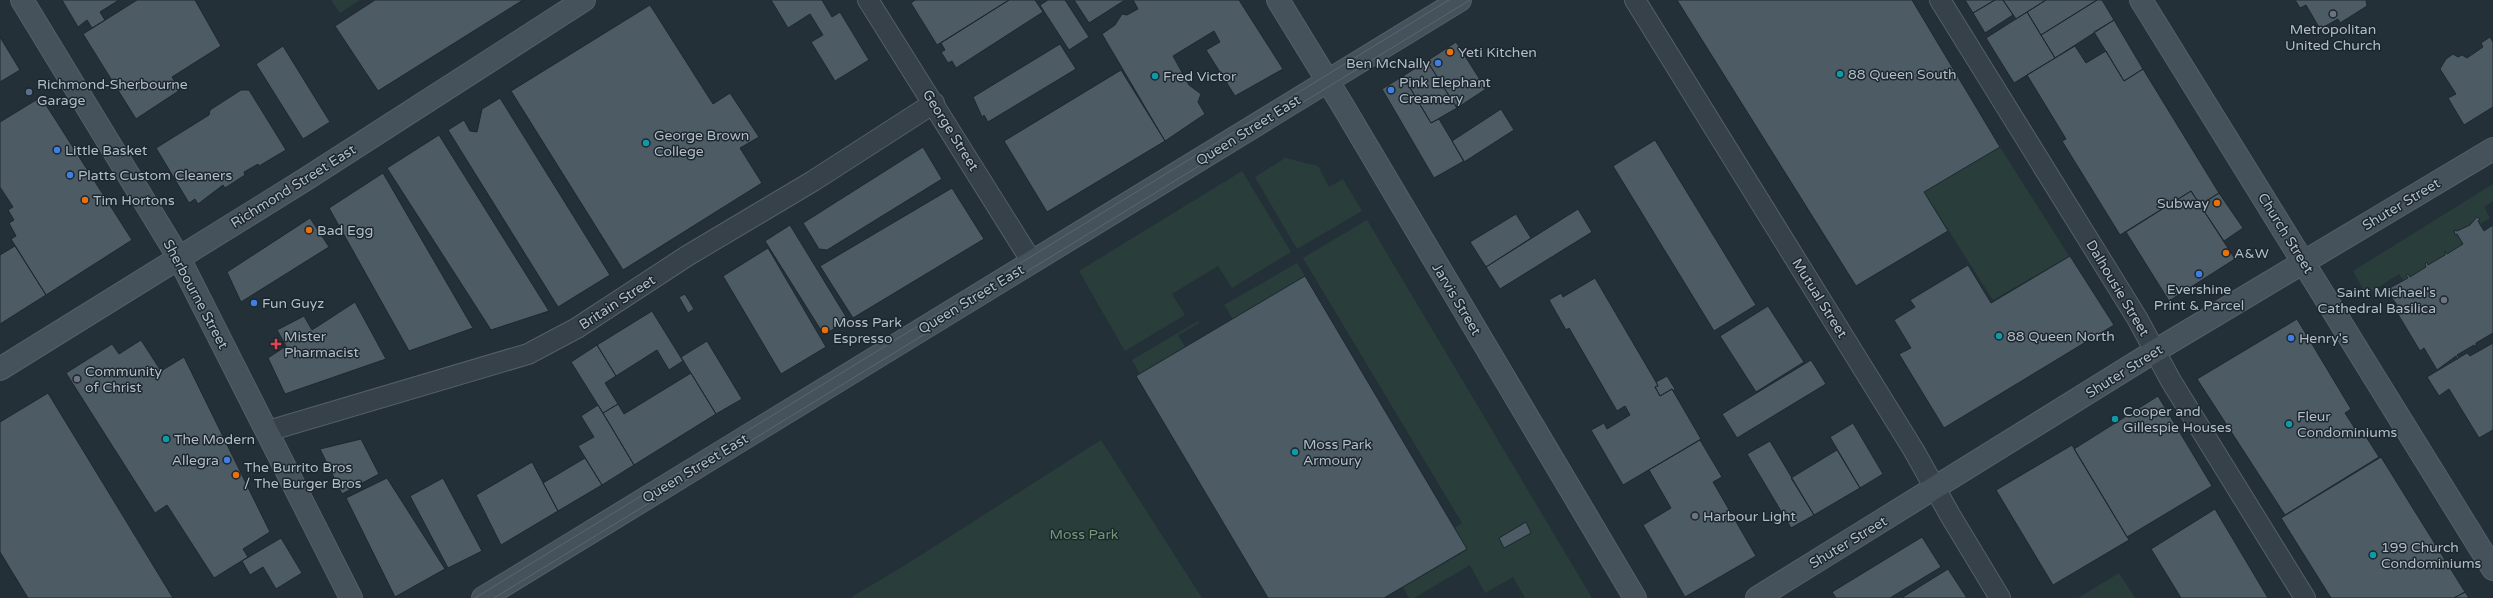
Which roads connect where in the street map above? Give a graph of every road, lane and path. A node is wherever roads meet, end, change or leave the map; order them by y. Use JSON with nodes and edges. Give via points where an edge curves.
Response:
{"nodes":[{"id":1,"x":22,"y":0,"type":"edge"},
{"id":2,"x":584,"y":0,"type":"edge"},
{"id":3,"x":868,"y":0,"type":"edge"},
{"id":4,"x":1278,"y":0,"type":"edge"},
{"id":5,"x":1460,"y":0,"type":"edge"},
{"id":6,"x":1635,"y":0,"type":"edge"},
{"id":7,"x":1940,"y":0,"type":"edge"},
{"id":8,"x":2141,"y":0,"type":"edge"},
{"id":9,"x":1328,"y":80,"type":"junction"},
{"id":10,"x":934,"y":103,"type":"junction"},
{"id":11,"x":2493,"y":149,"type":"edge"},
{"id":12,"x":179,"y":258,"type":"junction"},
{"id":13,"x":1032,"y":262,"type":"junction"},
{"id":14,"x":2304,"y":262,"type":"junction"},
{"id":15,"x":2155,"y":351,"type":"junction"},
{"id":16,"x":0,"y":369,"type":"edge"},
{"id":17,"x":268,"y":432,"type":"junction"},
{"id":18,"x":1935,"y":489,"type":"junction"},
{"id":19,"x":2493,"y":569,"type":"edge"},
{"id":20,"x":351,"y":598,"type":"edge"},
{"id":21,"x":483,"y":598,"type":"edge"},
{"id":22,"x":1635,"y":598,"type":"edge"},
{"id":23,"x":1757,"y":598,"type":"edge"},
{"id":24,"x":2000,"y":598,"type":"edge"},
{"id":25,"x":2305,"y":598,"type":"edge"}],
"edges":[{"from":1,"to":12,"type":"main road","name":"Sherbourne Street"},
{"from":2,"to":12,"type":"main road","name":"Richmond Street East"},
{"from":3,"to":10,"type":"street","name":"George Street"},
{"from":4,"to":9,"type":"main road","name":"Jarvis Street"},
{"from":5,"to":9,"type":"main road","name":"Queen Street East"},
{"from":6,"to":18,"type":"street","name":"Mutual Street","via":[[1909,442]]},
{"from":7,"to":15,"type":"street","name":"Dalhousie Street","via":[[2138,318]]},
{"from":8,"to":14,"type":"main road","name":"Church Street"},
{"from":9,"to":13,"type":"main road","name":"Queen Street East"},
{"from":9,"to":22,"type":"main road","name":"Jarvis Street"},
{"from":10,"to":13,"type":"street","name":"George Street"},
{"from":10,"to":17,"type":"street","name":"Britain Street","via":[[813,181],[687,256],[577,328],[528,354]]},
{"from":11,"to":14,"type":"main road","name":"Shuter Street"},
{"from":12,"to":16,"type":"main road","name":"Richmond Street East"},
{"from":12,"to":17,"type":"main road","name":"Sherbourne Street"},
{"from":13,"to":21,"type":"main road","name":"Queen Street East"},
{"from":14,"to":15,"type":"main road","name":"Shuter Street"},
{"from":14,"to":19,"type":"main road","name":"Church Street"},
{"from":15,"to":18,"type":"main road","name":"Shuter Street"},
{"from":15,"to":25,"type":"street","name":"Dalhousie Street"},
{"from":17,"to":20,"type":"main road","name":"Sherbourne Street"},
{"from":18,"to":23,"type":"main road","name":"Shuter Street"},
{"from":18,"to":24,"type":"street","name":"Mutual Street"}]}
